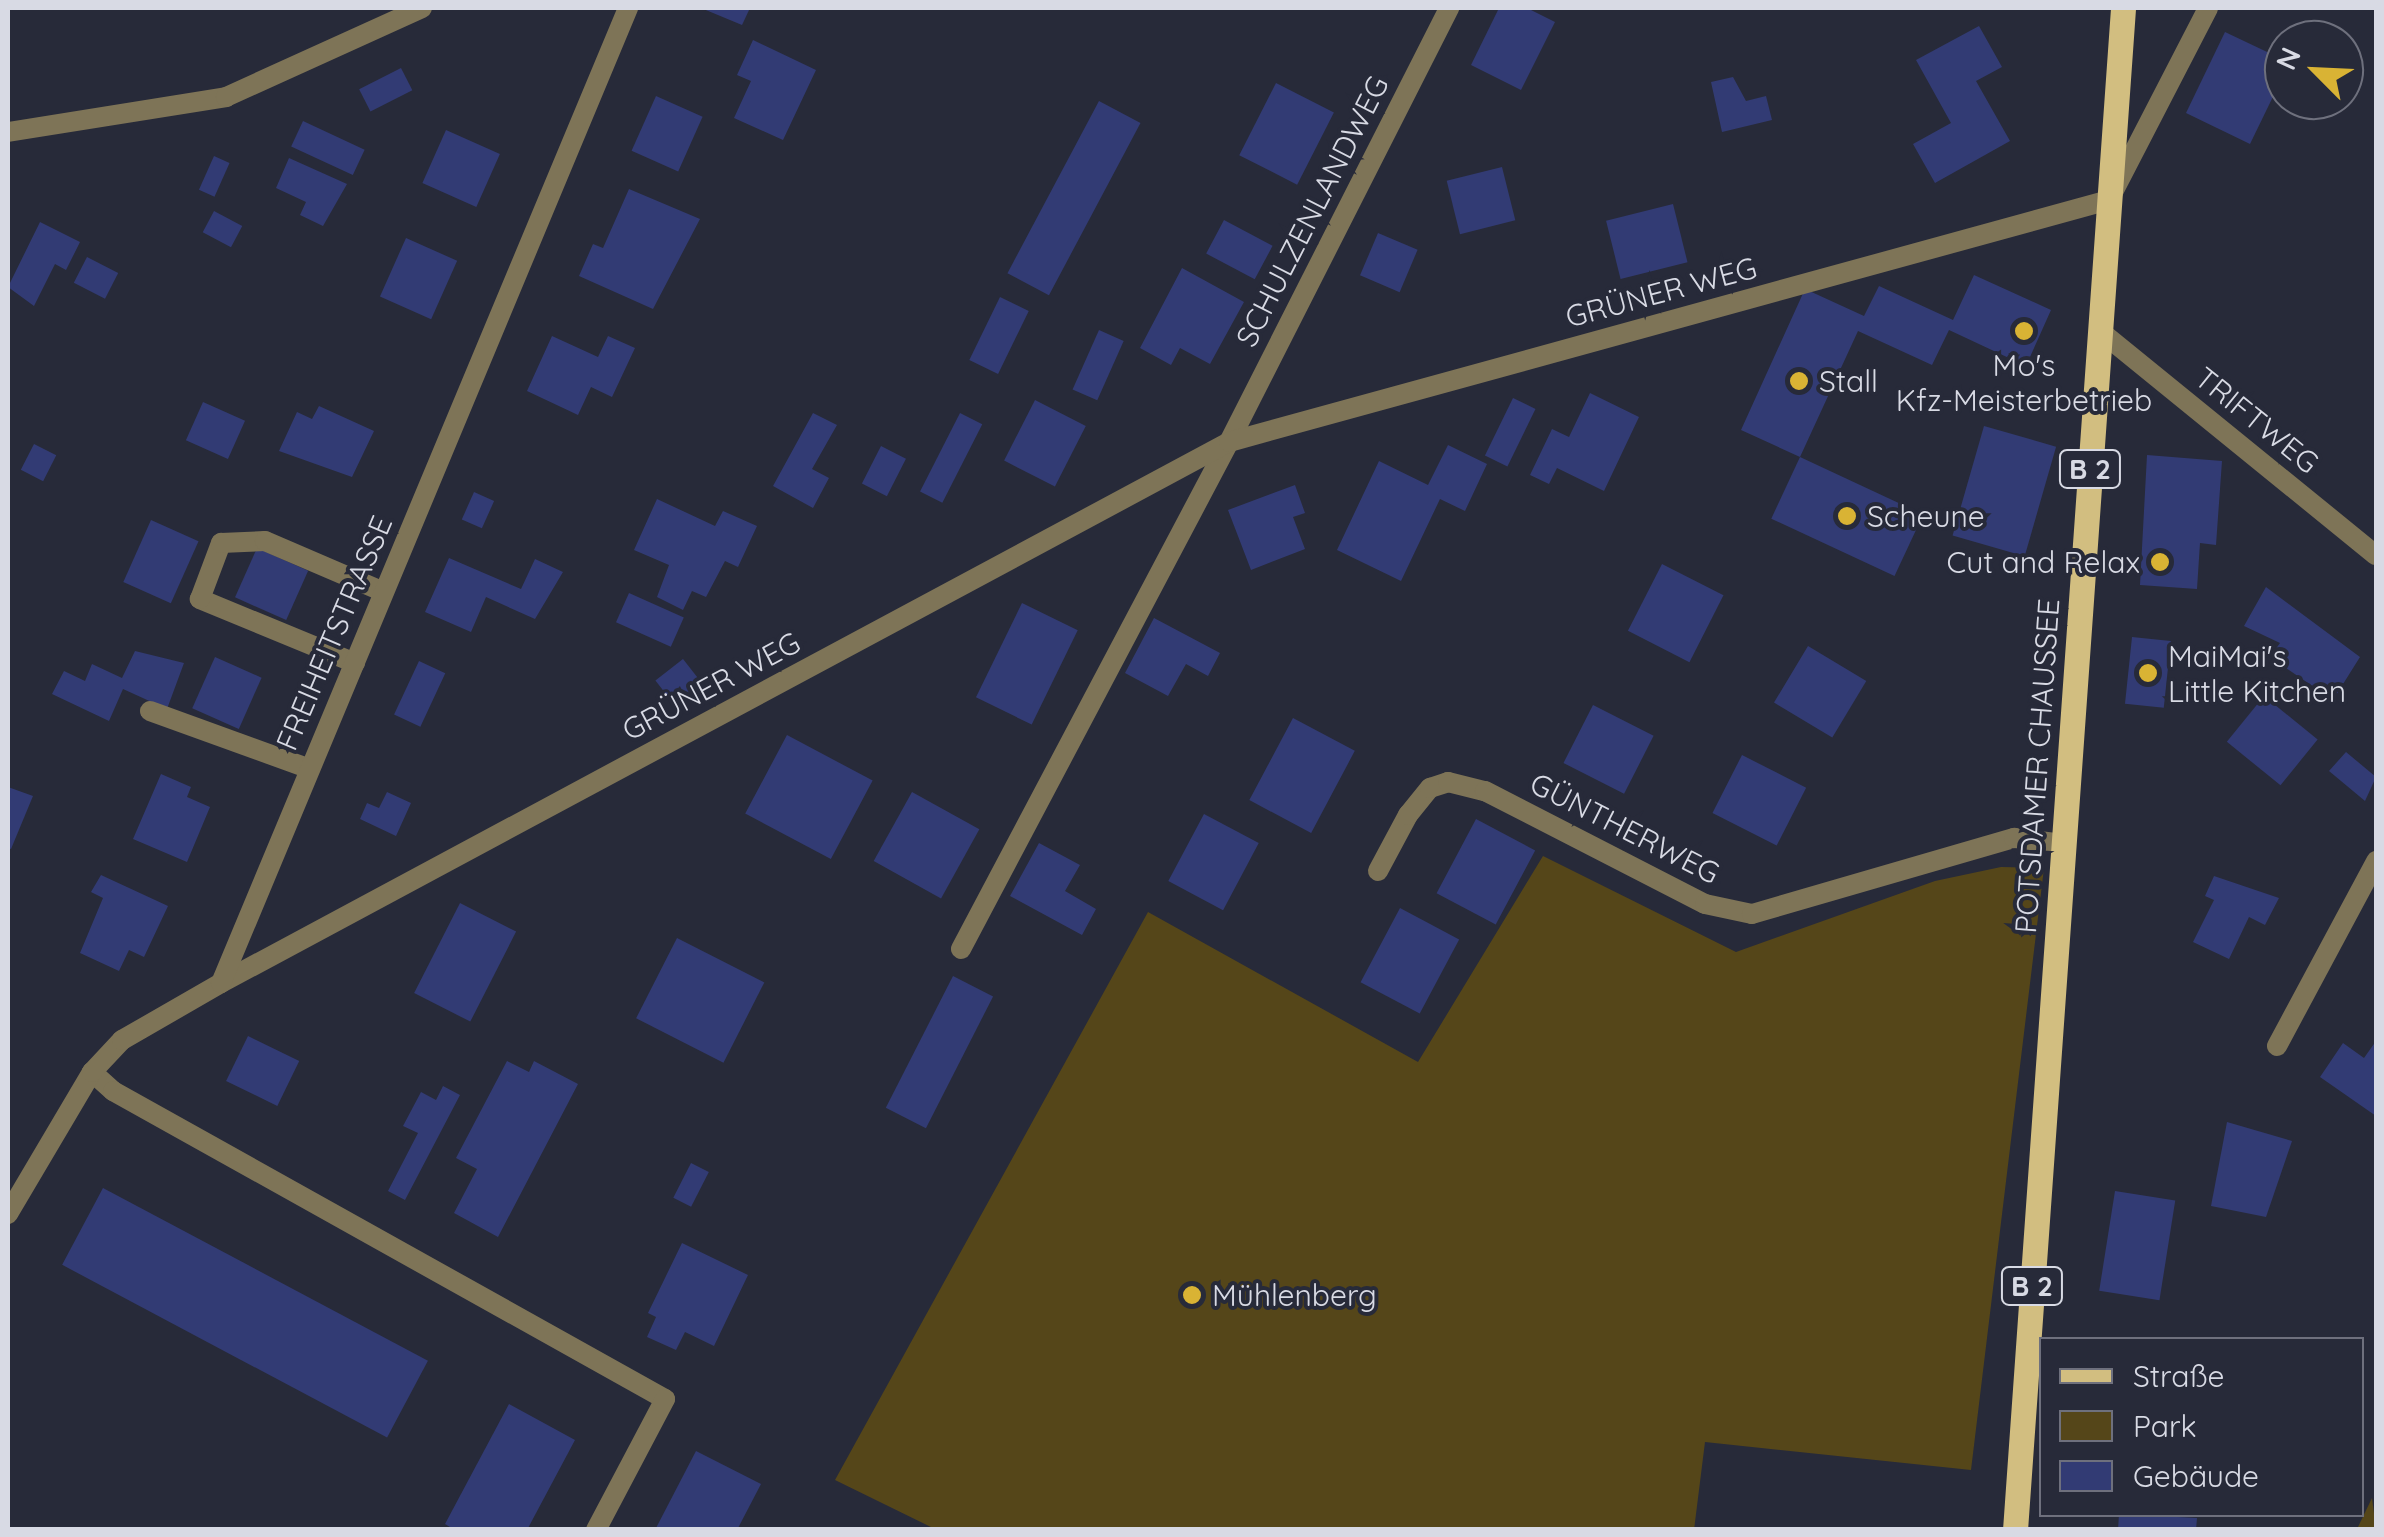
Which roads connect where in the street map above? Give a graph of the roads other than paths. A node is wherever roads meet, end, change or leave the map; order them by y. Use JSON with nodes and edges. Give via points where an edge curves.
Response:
{"nodes":[{"id":1,"x":422,"y":8,"type":"edge"},
{"id":2,"x":628,"y":8,"type":"edge"},
{"id":3,"x":1449,"y":8,"type":"edge"},
{"id":4,"x":2123,"y":8,"type":"edge"},
{"id":5,"x":2208,"y":8,"type":"edge"},
{"id":6,"x":8,"y":132,"type":"edge"},
{"id":7,"x":2109,"y":200,"type":"junction"},
{"id":8,"x":2100,"y":331,"type":"junction"},
{"id":9,"x":1229,"y":442,"type":"junction"},
{"id":10,"x":2376,"y":555,"type":"edge"},
{"id":11,"x":384,"y":592,"type":"junction"},
{"id":12,"x":355,"y":662,"type":"junction"},
{"id":13,"x":150,"y":711,"type":"dead end"},
{"id":14,"x":310,"y":769,"type":"junction"},
{"id":15,"x":2064,"y":844,"type":"junction"},
{"id":16,"x":2376,"y":861,"type":"edge"},
{"id":17,"x":1378,"y":871,"type":"dead end"},
{"id":18,"x":961,"y":948,"type":"dead end"},
{"id":19,"x":221,"y":984,"type":"junction"},
{"id":20,"x":2277,"y":1046,"type":"dead end"},
{"id":21,"x":92,"y":1072,"type":"junction"},
{"id":22,"x":8,"y":1214,"type":"edge"},
{"id":23,"x":596,"y":1530,"type":"edge"},
{"id":24,"x":2015,"y":1530,"type":"edge"}],
"edges":[{"from":1,"to":6,"type":"street","via":[[226,98]]},
{"from":2,"to":11,"type":"street","name":"FREIHEITSTRASSE"},
{"from":3,"to":9,"type":"street","name":"SCHULZENLANDWEG"},
{"from":4,"to":7,"type":"main road","name":"POTSDAMER CHAUSSEE","number":"B 2"},
{"from":5,"to":7,"type":"street"},
{"from":7,"to":8,"type":"main road","name":"POTSDAMER CHAUSSEE","number":"B 2"},
{"from":7,"to":9,"type":"street","name":"GRÜNER WEG"},
{"from":8,"to":10,"type":"street","name":"TRIFTWEG"},
{"from":8,"to":15,"type":"main road","name":"POTSDAMER CHAUSSEE","number":"B 2"},
{"from":9,"to":18,"type":"street"},
{"from":9,"to":19,"type":"street","name":"GRÜNER WEG"},
{"from":11,"to":12,"type":"street","name":"FREIHEITSTRASSE"},
{"from":11,"to":12,"type":"street","via":[[266,541],[220,544],[200,599]]},
{"from":12,"to":14,"type":"street","name":"FREIHEITSTRASSE"},
{"from":13,"to":14,"type":"street"},
{"from":14,"to":19,"type":"street","name":"FREIHEITSTRASSE"},
{"from":15,"to":17,"type":"street","name":"GÜNTHERWEG","via":[[2014,838],[1752,914],[1705,904],[1484,791],[1448,782],[1430,788],[1408,815]]},
{"from":15,"to":24,"type":"main road","name":"POTSDAMER CHAUSSEE","number":"B 2"},
{"from":16,"to":20,"type":"street"},
{"from":19,"to":21,"type":"street","via":[[122,1040]]},
{"from":21,"to":22,"type":"street"},
{"from":21,"to":23,"type":"street","via":[[113,1091],[666,1399]]}]}
